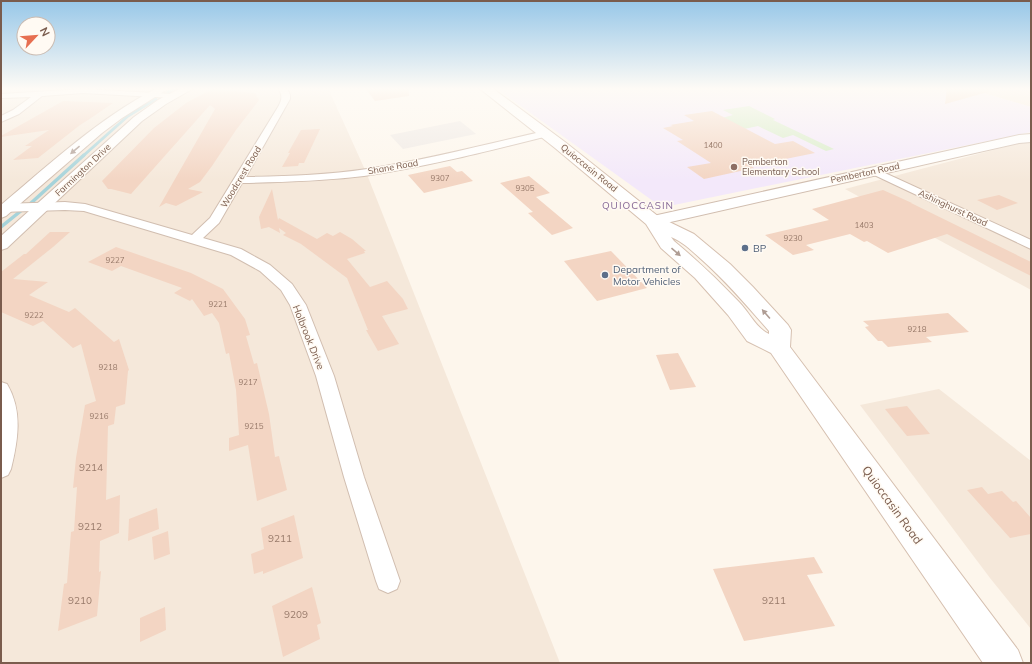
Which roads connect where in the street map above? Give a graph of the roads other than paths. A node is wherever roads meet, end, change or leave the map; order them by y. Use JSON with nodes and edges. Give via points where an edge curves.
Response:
{"nodes":[{"id":1,"x":114,"y":119,"type":"edge"},
{"id":2,"x":139,"y":119,"type":"edge"},
{"id":3,"x":275,"y":119,"type":"edge"},
{"id":4,"x":525,"y":119,"type":"edge"},
{"id":5,"x":545,"y":134,"type":"junction"},
{"id":6,"x":1031,"y":138,"type":"edge"},
{"id":7,"x":874,"y":171,"type":"junction"},
{"id":8,"x":239,"y":180,"type":"junction"},
{"id":9,"x":43,"y":207,"type":"junction"},
{"id":10,"x":3,"y":210,"type":"edge"},
{"id":11,"x":653,"y":221,"type":"junction"},
{"id":12,"x":194,"y":239,"type":"junction"},
{"id":13,"x":1,"y":245,"type":"edge"},
{"id":14,"x":1031,"y":245,"type":"edge"},
{"id":15,"x":1,"y":389,"type":"edge"},
{"id":16,"x":1,"y":469,"type":"edge"},
{"id":17,"x":388,"y":582,"type":"dead end"},
{"id":18,"x":1005,"y":663,"type":"edge"}],
"edges":[{"from":1,"to":10,"type":"street","name":"Farmington Drive","one_way":true},
{"from":2,"to":9,"type":"street","name":"Farmington Drive"},
{"from":3,"to":8,"type":"street","name":"Woodcrest Road"},
{"from":4,"to":5,"type":"main road","name":"Quioccasin Road"},
{"from":5,"to":8,"type":"street","name":"Shane Road","via":[[366,172]]},
{"from":5,"to":11,"type":"main road","name":"Quioccasin Road"},
{"from":6,"to":7,"type":"street","name":"Pemberton Road"},
{"from":7,"to":11,"type":"street","name":"Pemberton Road"},
{"from":7,"to":14,"type":"street","name":"Ashinghurst Road"},
{"from":8,"to":12,"type":"street","name":"Woodcrest Road","via":[[215,220]]},
{"from":9,"to":10,"type":"street","name":"Holbrook Drive"},
{"from":9,"to":12,"type":"street","name":"Holbrook Drive","via":[[76,206]]},
{"from":9,"to":13,"type":"street","name":"Farmington Drive"},
{"from":11,"to":18,"type":"main road","name":"Quioccasin Road","via":[[667,244],[702,274],[755,336],[779,348]]},
{"from":12,"to":17,"type":"street","name":"Holbrook Drive","via":[[236,252],[265,268],[284,284],[298,305],[325,376]]},
{"from":15,"to":16,"type":"street","via":[[5,396],[8,416],[8,438]]}]}
